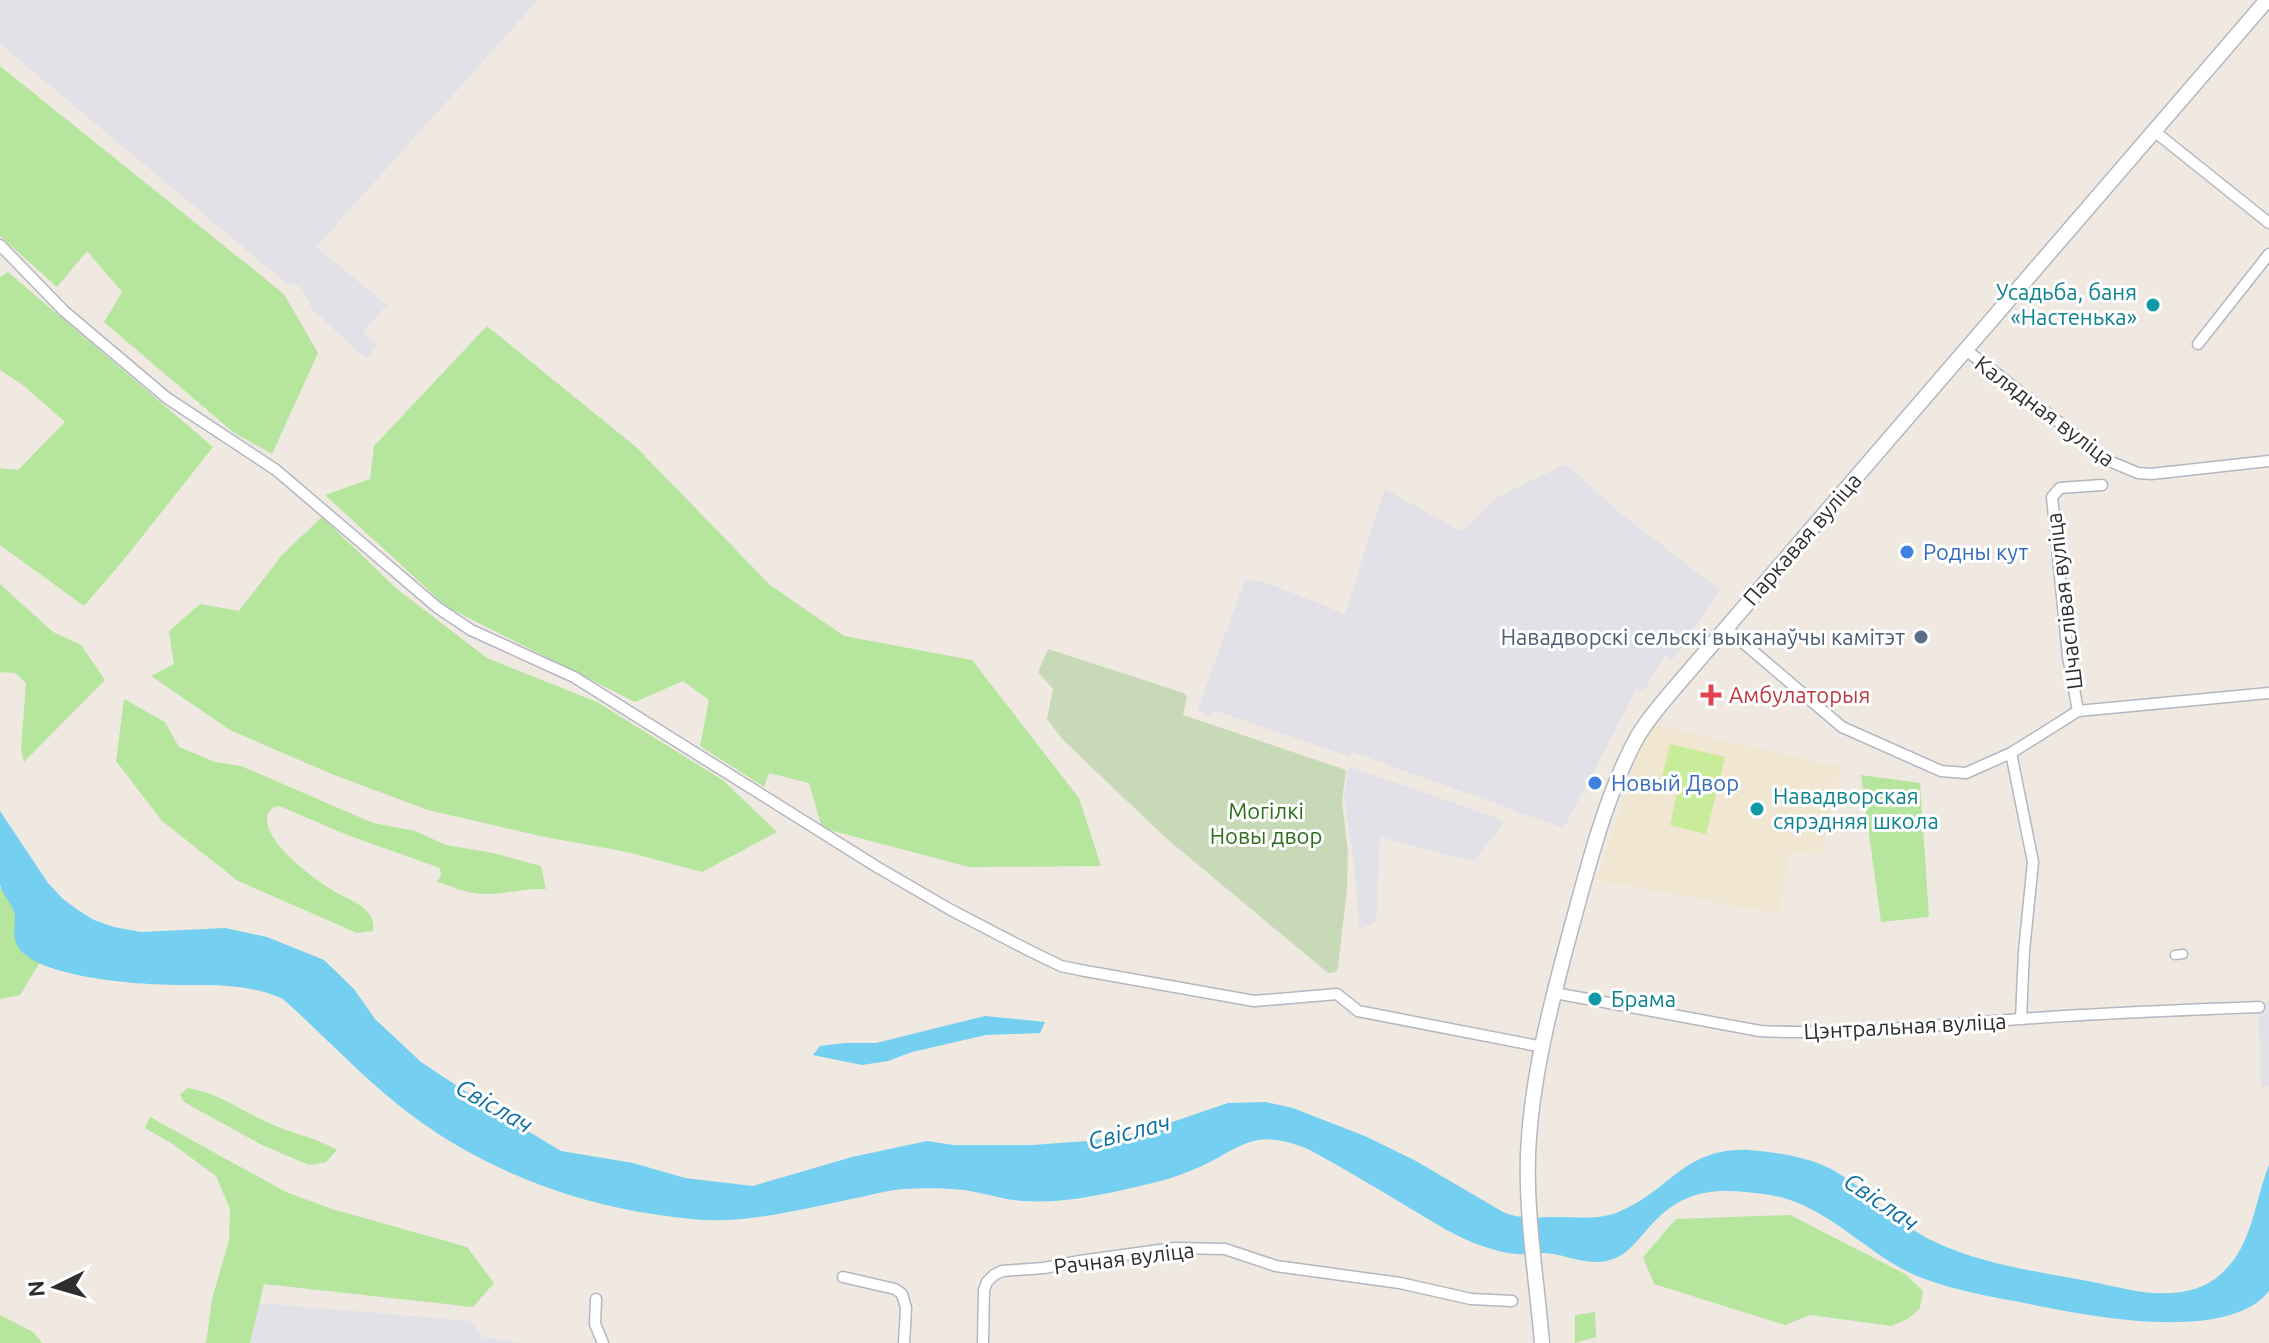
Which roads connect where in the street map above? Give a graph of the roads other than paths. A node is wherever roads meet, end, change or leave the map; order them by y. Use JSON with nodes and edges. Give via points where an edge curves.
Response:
{"nodes":[{"id":1,"x":2267,"y":0,"type":"edge"},
{"id":2,"x":2154,"y":131,"type":"junction"},
{"id":3,"x":2269,"y":223,"type":"edge"},
{"id":4,"x":0,"y":245,"type":"edge"},
{"id":5,"x":2269,"y":254,"type":"edge"},
{"id":6,"x":2198,"y":344,"type":"dead end"},
{"id":7,"x":1966,"y":350,"type":"junction"},
{"id":8,"x":2269,"y":461,"type":"edge"},
{"id":9,"x":2102,"y":485,"type":"dead end"},
{"id":10,"x":1726,"y":628,"type":"junction"},
{"id":11,"x":2269,"y":693,"type":"edge"},
{"id":12,"x":2078,"y":711,"type":"junction"},
{"id":13,"x":2011,"y":753,"type":"junction"},
{"id":14,"x":1555,"y":993,"type":"junction"},
{"id":15,"x":2259,"y":1007,"type":"dead end"},
{"id":16,"x":2021,"y":1019,"type":"junction"},
{"id":17,"x":1543,"y":1047,"type":"junction"},
{"id":18,"x":843,"y":1277,"type":"dead end"},
{"id":19,"x":596,"y":1299,"type":"dead end"},
{"id":20,"x":1512,"y":1301,"type":"dead end"},
{"id":21,"x":603,"y":1343,"type":"edge"},
{"id":22,"x":904,"y":1343,"type":"edge"},
{"id":23,"x":983,"y":1343,"type":"edge"},
{"id":24,"x":1542,"y":1343,"type":"edge"}],
"edges":[{"from":1,"to":2,"type":"main road","name":"Паркавая вуліца"},
{"from":2,"to":3,"type":"street"},
{"from":2,"to":7,"type":"main road","name":"Паркавая вуліца"},
{"from":4,"to":17,"type":"street","via":[[64,311],[167,398],[276,470],[438,608],[471,630],[574,677],[877,867],[1006,939],[1080,970],[1254,1001],[1337,994],[1358,1011],[1373,1015]]},
{"from":5,"to":6,"type":"street"},
{"from":7,"to":8,"type":"street","name":"Калядная вуліца","via":[[2121,468],[2151,474]]},
{"from":7,"to":10,"type":"main road","name":"Паркавая вуліца"},
{"from":9,"to":12,"type":"street","name":"Шчаслівая вуліца","via":[[2060,488],[2052,497]]},
{"from":10,"to":13,"type":"street","via":[[1829,718],[1866,739],[1953,772],[1966,773]]},
{"from":10,"to":14,"type":"main road","name":"Паркавая вуліца","via":[[1632,747],[1592,854]]},
{"from":11,"to":12,"type":"street"},
{"from":12,"to":13,"type":"street"},
{"from":13,"to":16,"type":"street","via":[[2033,862]]},
{"from":14,"to":16,"type":"street","name":"Цэнтральная вуліца","via":[[1760,1031]]},
{"from":14,"to":17,"type":"main road","name":"Паркавая вуліца"},
{"from":15,"to":16,"type":"street","name":"Цэнтральная вуліца"},
{"from":17,"to":24,"type":"main road","name":"Паркавая вуліца","via":[[1528,1176]]},
{"from":18,"to":22,"type":"street","via":[[902,1294]]},
{"from":19,"to":21,"type":"street","via":[[595,1324]]},
{"from":20,"to":23,"type":"street","name":"Рачная вуліца","via":[[1471,1299],[1276,1266],[1225,1249],[1174,1248],[1002,1271],[984,1290]]}]}
